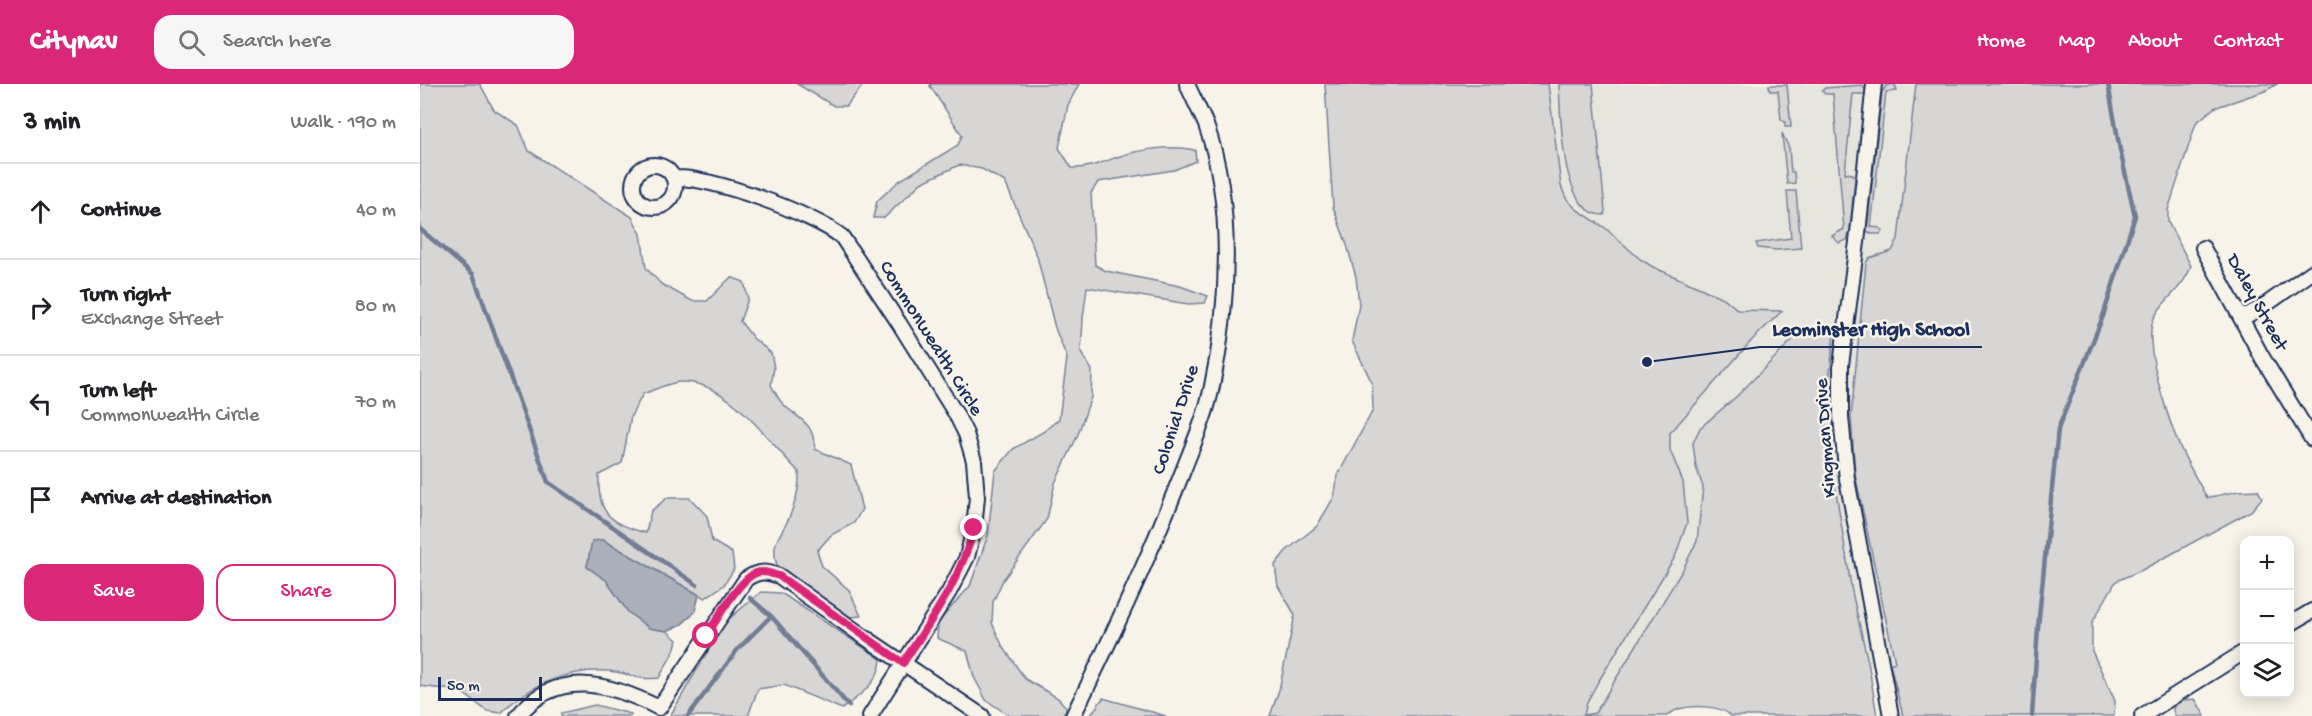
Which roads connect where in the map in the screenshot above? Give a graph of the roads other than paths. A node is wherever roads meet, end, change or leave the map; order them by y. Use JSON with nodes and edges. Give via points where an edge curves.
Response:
{"nodes":[{"id":1,"x":1187,"y":84,"type":"edge"},
{"id":2,"x":1874,"y":84,"type":"edge"},
{"id":3,"x":674,"y":178,"type":"dead end"},
{"id":4,"x":2203,"y":248,"type":"dead end"},
{"id":5,"x":2312,"y":272,"type":"edge"},
{"id":6,"x":2242,"y":318,"type":"junction"},
{"id":7,"x":2312,"y":439,"type":"edge"},
{"id":8,"x":2312,"y":611,"type":"edge"},
{"id":9,"x":2294,"y":621,"type":"edge"},
{"id":10,"x":2240,"y":655,"type":"edge"},
{"id":11,"x":903,"y":663,"type":"junction"},
{"id":12,"x":518,"y":716,"type":"edge"},
{"id":13,"x":870,"y":716,"type":"edge"},
{"id":14,"x":982,"y":716,"type":"edge"},
{"id":15,"x":1073,"y":716,"type":"edge"},
{"id":16,"x":1891,"y":716,"type":"edge"},
{"id":17,"x":2142,"y":716,"type":"edge"}],
"edges":[{"from":1,"to":15,"type":"street","name":"Colonial Drive","via":[[1206,127],[1219,180],[1225,235],[1221,334],[1212,388],[1166,514]]},
{"from":2,"to":16,"type":"street","name":"Kingman Drive","via":[[1841,365],[1841,417],[1847,479]]},
{"from":3,"to":11,"type":"street","name":"Commonwealth Circle","via":[[690,178],[775,204],[820,222],[842,237],[906,333],[966,434],[974,461],[977,497],[967,557]]},
{"from":4,"to":6,"type":"street","name":"Daley Street"},
{"from":5,"to":6,"type":"street"},
{"from":6,"to":7,"type":"street","name":"Daley Street"},
{"from":8,"to":9,"type":"street"},
{"from":10,"to":17,"type":"street"},
{"from":11,"to":12,"type":"street","via":[[779,576],[757,573],[746,579],[659,708],[611,687],[580,683],[543,696]]},
{"from":11,"to":13,"type":"street","name":"Commonwealth Circle"},
{"from":11,"to":14,"type":"street"}]}
